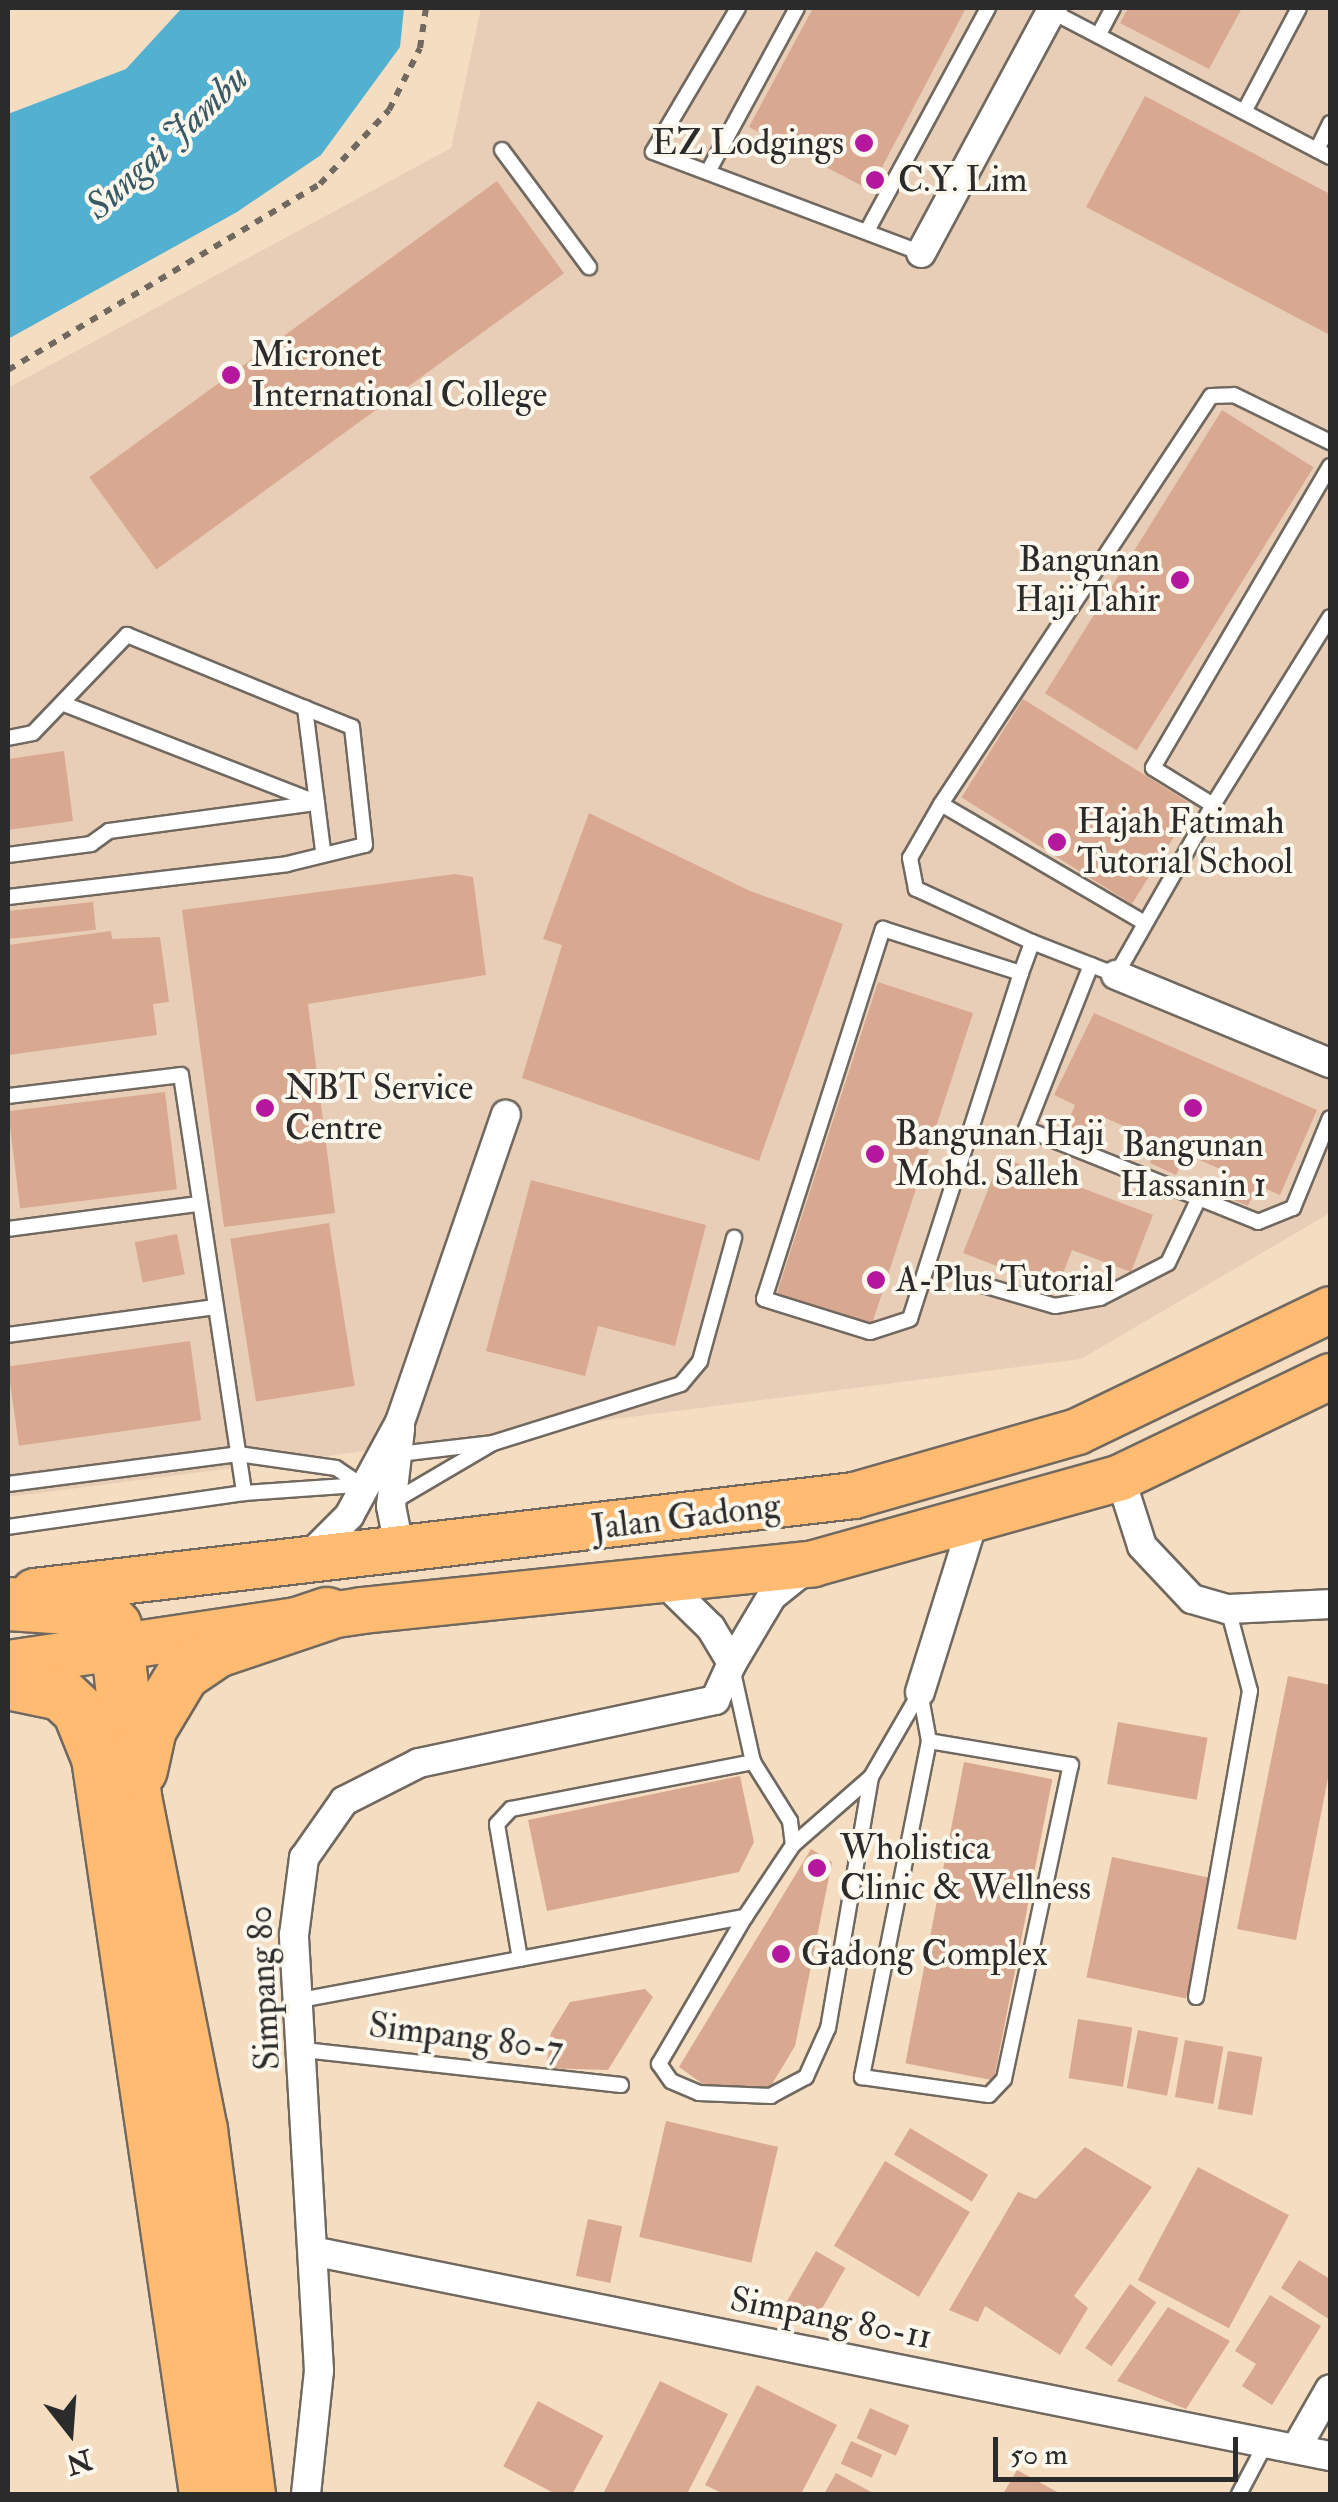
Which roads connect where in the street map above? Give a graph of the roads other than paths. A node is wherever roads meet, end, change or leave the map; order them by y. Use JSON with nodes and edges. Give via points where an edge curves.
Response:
{"nodes":[{"id":1,"x":738,"y":8,"type":"edge"},
{"id":2,"x":797,"y":8,"type":"edge"},
{"id":3,"x":988,"y":8,"type":"edge"},
{"id":4,"x":1114,"y":8,"type":"edge"},
{"id":5,"x":1299,"y":8,"type":"edge"},
{"id":6,"x":1052,"y":9,"type":"edge"},
{"id":7,"x":1099,"y":34,"type":"junction"},
{"id":8,"x":1245,"y":110,"type":"junction"},
{"id":9,"x":1330,"y":124,"type":"edge"},
{"id":10,"x":502,"y":150,"type":"dead end"},
{"id":11,"x":1324,"y":154,"type":"edge"},
{"id":12,"x":709,"y":170,"type":"junction"},
{"id":13,"x":867,"y":231,"type":"junction"},
{"id":14,"x":921,"y":253,"type":"joint"},
{"id":15,"x":589,"y":267,"type":"dead end"},
{"id":16,"x":1330,"y":442,"type":"edge"},
{"id":17,"x":1330,"y":466,"type":"edge"},
{"id":18,"x":1330,"y":617,"type":"edge"},
{"id":19,"x":64,"y":704,"type":"junction"},
{"id":20,"x":304,"y":708,"type":"junction"},
{"id":21,"x":8,"y":738,"type":"edge"},
{"id":22,"x":317,"y":803,"type":"junction"},
{"id":23,"x":941,"y":804,"type":"junction"},
{"id":24,"x":1213,"y":805,"type":"junction"},
{"id":25,"x":324,"y":850,"type":"junction"},
{"id":26,"x":8,"y":855,"type":"edge"},
{"id":27,"x":8,"y":897,"type":"edge"},
{"id":28,"x":1146,"y":923,"type":"junction"},
{"id":29,"x":1032,"y":942,"type":"junction"},
{"id":30,"x":1103,"y":970,"type":"junction"},
{"id":31,"x":1021,"y":973,"type":"junction"},
{"id":32,"x":1330,"y":1063,"type":"edge"},
{"id":33,"x":8,"y":1096,"type":"edge"},
{"id":34,"x":506,"y":1115,"type":"dead end"},
{"id":35,"x":1330,"y":1118,"type":"edge"},
{"id":36,"x":1199,"y":1198,"type":"junction"},
{"id":37,"x":200,"y":1204,"type":"junction"},
{"id":38,"x":8,"y":1229,"type":"edge"},
{"id":39,"x":734,"y":1238,"type":"dead end"},
{"id":40,"x":983,"y":1285,"type":"dead end"},
{"id":41,"x":214,"y":1307,"type":"junction"},
{"id":42,"x":1330,"y":1309,"type":"edge"},
{"id":43,"x":8,"y":1334,"type":"edge"},
{"id":44,"x":1330,"y":1376,"type":"edge"},
{"id":45,"x":400,"y":1422,"type":"junction"},
{"id":46,"x":493,"y":1444,"type":"junction"},
{"id":47,"x":238,"y":1454,"type":"junction"},
{"id":48,"x":399,"y":1454,"type":"junction"},
{"id":49,"x":1120,"y":1477,"type":"junction"},
{"id":50,"x":8,"y":1484,"type":"edge"},
{"id":51,"x":362,"y":1486,"type":"junction"},
{"id":52,"x":244,"y":1492,"type":"junction"},
{"id":53,"x":972,"y":1525,"type":"junction"},
{"id":54,"x":395,"y":1526,"type":"junction"},
{"id":55,"x":8,"y":1527,"type":"edge"},
{"id":56,"x":308,"y":1557,"type":"junction"},
{"id":57,"x":813,"y":1563,"type":"junction"},
{"id":58,"x":661,"y":1579,"type":"junction"},
{"id":59,"x":8,"y":1595,"type":"edge"},
{"id":60,"x":8,"y":1604,"type":"edge"},
{"id":61,"x":1330,"y":1604,"type":"edge"},
{"id":62,"x":1228,"y":1609,"type":"junction"},
{"id":63,"x":326,"y":1614,"type":"junction"},
{"id":64,"x":119,"y":1646,"type":"junction"},
{"id":65,"x":8,"y":1664,"type":"edge"},
{"id":66,"x":732,"y":1667,"type":"junction"},
{"id":67,"x":8,"y":1682,"type":"edge"},
{"id":68,"x":920,"y":1692,"type":"junction"},
{"id":69,"x":928,"y":1742,"type":"junction"},
{"id":70,"x":752,"y":1762,"type":"junction"},
{"id":71,"x":871,"y":1777,"type":"junction"},
{"id":72,"x":135,"y":1797,"type":"junction"},
{"id":73,"x":793,"y":1845,"type":"junction"},
{"id":74,"x":745,"y":1916,"type":"junction"},
{"id":75,"x":520,"y":1958,"type":"junction"},
{"id":76,"x":1196,"y":1997,"type":"dead end"},
{"id":77,"x":300,"y":2000,"type":"junction"},
{"id":78,"x":304,"y":2050,"type":"junction"},
{"id":79,"x":620,"y":2086,"type":"dead end"},
{"id":80,"x":317,"y":2252,"type":"junction"},
{"id":81,"x":1330,"y":2390,"type":"edge"},
{"id":82,"x":1266,"y":2443,"type":"junction"},
{"id":83,"x":1298,"y":2446,"type":"junction"},
{"id":84,"x":1330,"y":2456,"type":"edge"},
{"id":85,"x":206,"y":2494,"type":"edge"},
{"id":86,"x":248,"y":2494,"type":"edge"},
{"id":87,"x":306,"y":2494,"type":"edge"},
{"id":88,"x":1239,"y":2494,"type":"edge"}],
"edges":[{"from":1,"to":12,"type":"lane","via":[[653,152]]},
{"from":2,"to":12,"type":"lane"},
{"from":3,"to":13,"type":"lane"},
{"from":4,"to":7,"type":"lane"},
{"from":5,"to":8,"type":"lane"},
{"from":6,"to":7,"type":"lane"},
{"from":6,"to":14,"type":"street"},
{"from":7,"to":8,"type":"lane"},
{"from":8,"to":11,"type":"lane"},
{"from":9,"to":11,"type":"lane"},
{"from":10,"to":15,"type":"lane"},
{"from":12,"to":13,"type":"lane"},
{"from":13,"to":14,"type":"lane"},
{"from":16,"to":23,"type":"lane","via":[[1234,395],[1210,396]]},
{"from":17,"to":24,"type":"lane","via":[[1153,768]]},
{"from":18,"to":24,"type":"lane"},
{"from":19,"to":20,"type":"lane","via":[[100,653],[127,635]]},
{"from":19,"to":21,"type":"lane","via":[[33,733]]},
{"from":19,"to":22,"type":"lane"},
{"from":20,"to":22,"type":"lane"},
{"from":20,"to":25,"type":"lane","via":[[352,727],[364,845]]},
{"from":22,"to":25,"type":"lane"},
{"from":22,"to":26,"type":"lane","via":[[109,831],[91,844]]},
{"from":23,"to":28,"type":"lane"},
{"from":23,"to":29,"type":"lane","via":[[910,858],[916,889]]},
{"from":24,"to":28,"type":"lane"},
{"from":25,"to":27,"type":"lane","via":[[287,864]]},
{"from":28,"to":30,"type":"lane"},
{"from":29,"to":30,"type":"lane"},
{"from":29,"to":31,"type":"lane"},
{"from":30,"to":32,"type":"street"},
{"from":30,"to":36,"type":"lane","via":[[1026,1129]]},
{"from":31,"to":31,"type":"lane","via":[[883,930],[764,1299],[870,1332],[910,1319]]},
{"from":33,"to":37,"type":"lane","via":[[182,1075]]},
{"from":34,"to":45,"type":"street"},
{"from":35,"to":36,"type":"lane","via":[[1292,1208],[1276,1219],[1258,1222]]},
{"from":36,"to":40,"type":"lane","via":[[1168,1263],[1100,1298],[1055,1306]]},
{"from":37,"to":38,"type":"lane"},
{"from":37,"to":41,"type":"lane"},
{"from":39,"to":46,"type":"lane","via":[[700,1362],[681,1384]]},
{"from":41,"to":43,"type":"lane"},
{"from":41,"to":47,"type":"lane"},
{"from":42,"to":54,"type":"main road","name":"Jalan Gadong","via":[[1077,1431],[854,1495]]},
{"from":44,"to":49,"type":"main road","name":"Jalan Gadong"},
{"from":45,"to":48,"type":"street"},
{"from":45,"to":51,"type":"street"},
{"from":46,"to":48,"type":"lane"},
{"from":46,"to":54,"type":"lane","via":[[430,1472]]},
{"from":47,"to":50,"type":"lane"},
{"from":47,"to":51,"type":"lane","via":[[336,1468]]},
{"from":47,"to":52,"type":"lane"},
{"from":48,"to":54,"type":"street"},
{"from":49,"to":53,"type":"main road","name":"Jalan Gadong"},
{"from":49,"to":62,"type":"street","via":[[1142,1546],[1168,1583]]},
{"from":51,"to":52,"type":"lane"},
{"from":51,"to":54,"type":"lane"},
{"from":51,"to":56,"type":"street","via":[[336,1534]]},
{"from":52,"to":55,"type":"lane"},
{"from":53,"to":57,"type":"main road","name":"Jalan Gadong"},
{"from":53,"to":68,"type":"street"},
{"from":54,"to":56,"type":"main road","name":"Jalan Gadong"},
{"from":56,"to":59,"type":"main road","name":"Jalan Gadong"},
{"from":57,"to":58,"type":"main road","name":"Jalan Gadong"},
{"from":57,"to":66,"type":"street","name":"Simpang 80","via":[[772,1596]]},
{"from":58,"to":63,"type":"main road","name":"Jalan Gadong"},
{"from":58,"to":66,"type":"street","via":[[712,1628]]},
{"from":60,"to":64,"type":"highway","via":[[100,1610]]},
{"from":61,"to":62,"type":"street"},
{"from":62,"to":76,"type":"lane","via":[[1250,1691]]},
{"from":63,"to":64,"type":"main road","name":"Jalan Gadong"},
{"from":63,"to":72,"type":"highway","via":[[217,1651],[183,1674],[150,1728]]},
{"from":64,"to":65,"type":"main road","name":"Jalan Gadong"},
{"from":64,"to":72,"type":"highway"},
{"from":66,"to":70,"type":"lane"},
{"from":66,"to":77,"type":"street","name":"Simpang 80","via":[[700,1709],[418,1763],[344,1800],[304,1858],[294,1895]]},
{"from":67,"to":85,"type":"highway","via":[[60,1694],[79,1711],[98,1758]]},
{"from":68,"to":69,"type":"lane"},
{"from":68,"to":71,"type":"lane"},
{"from":69,"to":69,"type":"lane","via":[[862,2077],[989,2095],[1004,2079],[1072,1765]]},
{"from":70,"to":73,"type":"lane","via":[[790,1820]]},
{"from":70,"to":75,"type":"lane","via":[[510,1809],[497,1824]]},
{"from":71,"to":73,"type":"lane"},
{"from":71,"to":74,"type":"lane","via":[[822,2052],[784,2092],[698,2093],[659,2064]]},
{"from":72,"to":86,"type":"highway","via":[[201,2130]]},
{"from":73,"to":74,"type":"lane"},
{"from":74,"to":75,"type":"lane"},
{"from":75,"to":77,"type":"lane"},
{"from":77,"to":78,"type":"street","name":"Simpang 80"},
{"from":78,"to":79,"type":"lane","name":"Simpang 80-7"},
{"from":78,"to":80,"type":"street","name":"Simpang 80"},
{"from":80,"to":82,"type":"street","name":"Simpang 80-11"},
{"from":80,"to":87,"type":"street","name":"Simpang 80","via":[[319,2371]]},
{"from":81,"to":83,"type":"street"},
{"from":82,"to":83,"type":"street","name":"Simpang 80-11"},
{"from":82,"to":88,"type":"lane"},
{"from":83,"to":84,"type":"street","name":"Simpang 80-11"}]}
